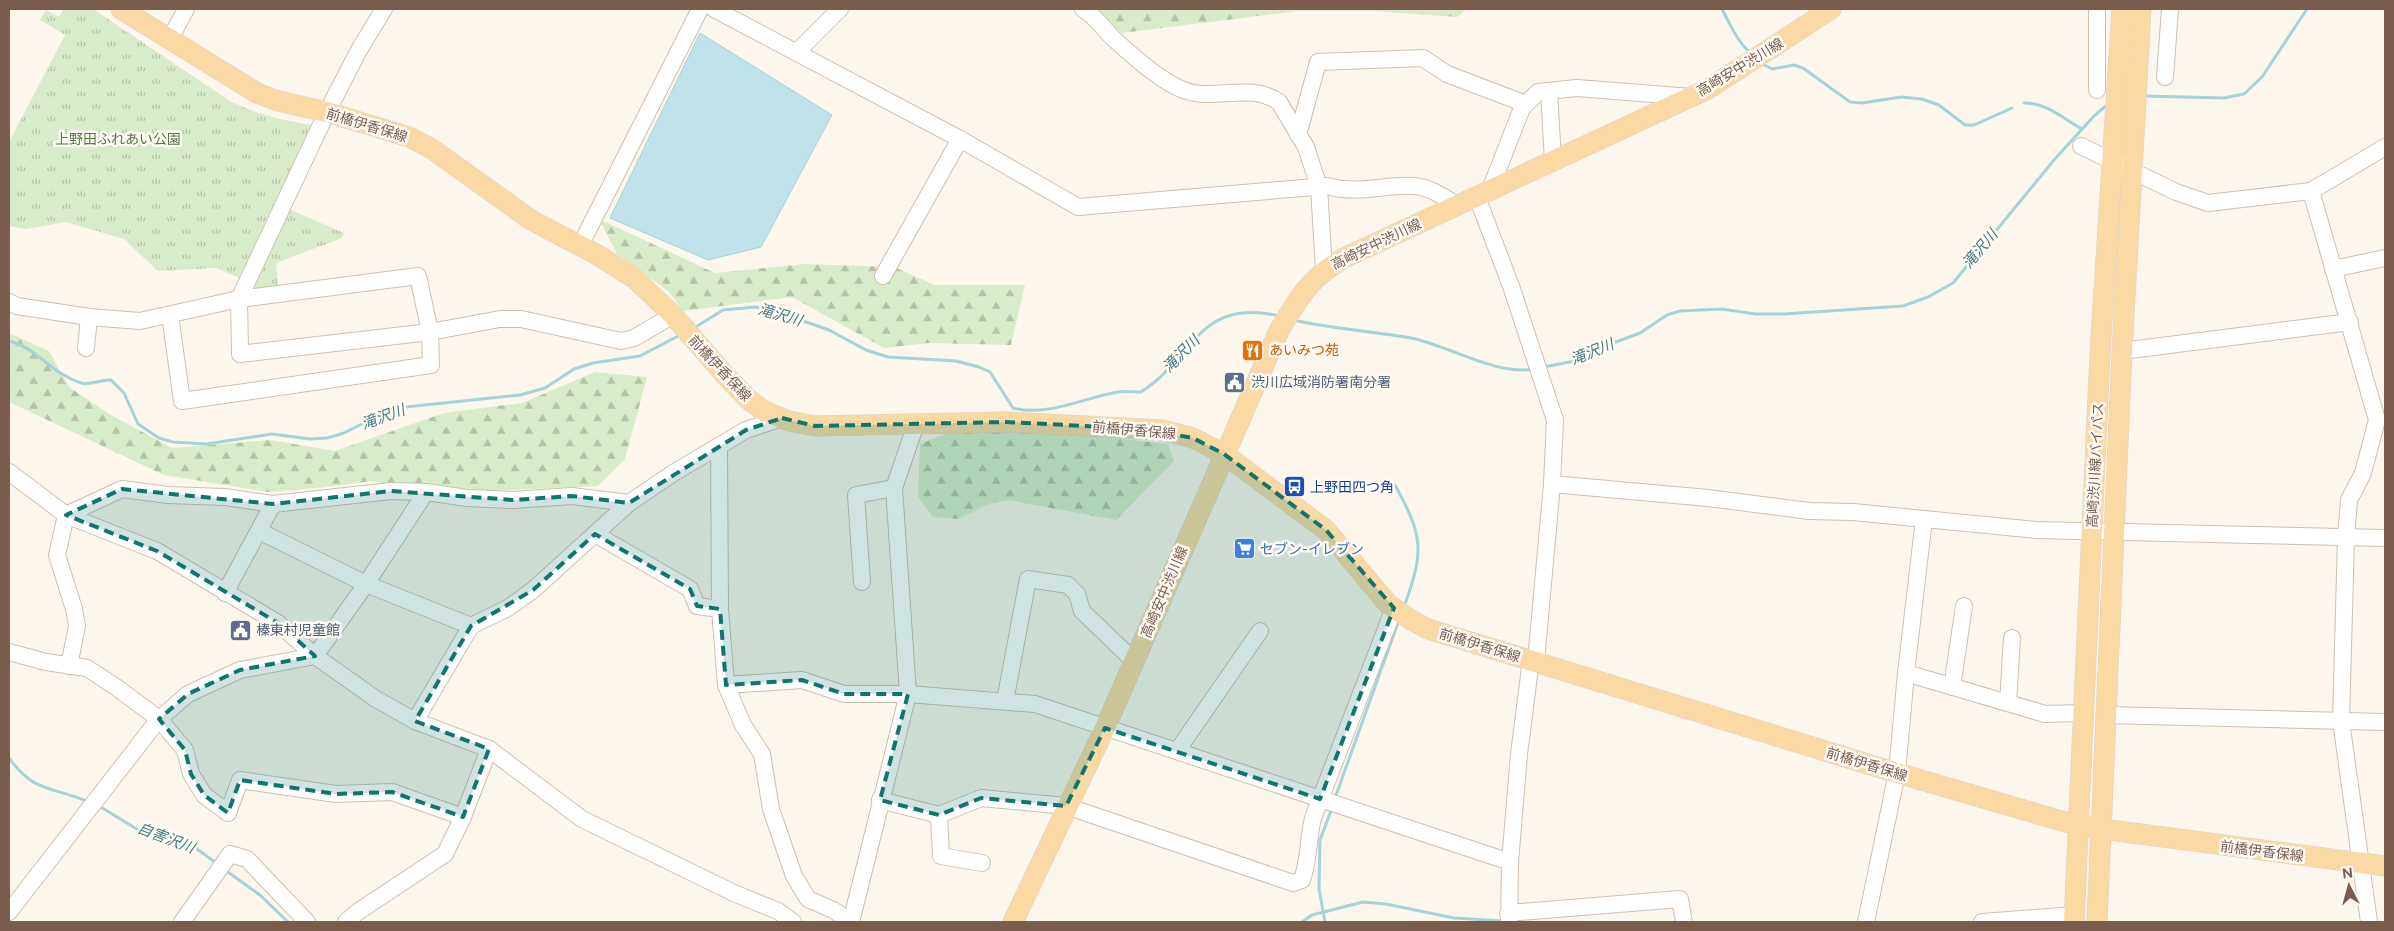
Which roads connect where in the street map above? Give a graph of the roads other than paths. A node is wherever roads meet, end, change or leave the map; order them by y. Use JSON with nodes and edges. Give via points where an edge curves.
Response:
{"nodes":[{"id":1,"x":121,"y":9,"type":"edge"},
{"id":2,"x":186,"y":9,"type":"edge"},
{"id":3,"x":384,"y":9,"type":"edge"},
{"id":4,"x":700,"y":9,"type":"edge"},
{"id":5,"x":714,"y":9,"type":"edge"},
{"id":6,"x":840,"y":9,"type":"edge"},
{"id":7,"x":1083,"y":9,"type":"edge"},
{"id":8,"x":1832,"y":9,"type":"edge"},
{"id":9,"x":2097,"y":9,"type":"edge"},
{"id":10,"x":2122,"y":9,"type":"edge"},
{"id":11,"x":2141,"y":9,"type":"edge"},
{"id":12,"x":2170,"y":9,"type":"edge"},
{"id":13,"x":170,"y":39,"type":"junction"},
{"id":14,"x":798,"y":51,"type":"junction"},
{"id":15,"x":2165,"y":77,"type":"dead end"},
{"id":16,"x":2097,"y":90,"type":"dead end"},
{"id":17,"x":1549,"y":91,"type":"junction"},
{"id":18,"x":1691,"y":97,"type":"junction"},
{"id":19,"x":1526,"y":104,"type":"junction"},
{"id":20,"x":327,"y":112,"type":"junction"},
{"id":21,"x":1298,"y":135,"type":"junction"},
{"id":22,"x":960,"y":139,"type":"junction"},
{"id":23,"x":2081,"y":146,"type":"dead end"},
{"id":24,"x":2385,"y":147,"type":"edge"},
{"id":25,"x":2112,"y":160,"type":"junction"},
{"id":26,"x":1553,"y":161,"type":"junction"},
{"id":27,"x":2134,"y":170,"type":"junction"},
{"id":28,"x":1319,"y":187,"type":"junction"},
{"id":29,"x":2311,"y":191,"type":"junction"},
{"id":30,"x":1484,"y":194,"type":"junction"},
{"id":31,"x":1456,"y":206,"type":"junction"},
{"id":32,"x":580,"y":246,"type":"junction"},
{"id":33,"x":2385,"y":258,"type":"edge"},
{"id":34,"x":2333,"y":269,"type":"junction"},
{"id":35,"x":1324,"y":270,"type":"junction"},
{"id":36,"x":883,"y":276,"type":"dead end"},
{"id":37,"x":240,"y":299,"type":"junction"},
{"id":38,"x":9,"y":302,"type":"edge"},
{"id":39,"x":170,"y":315,"type":"junction"},
{"id":40,"x":89,"y":317,"type":"junction"},
{"id":41,"x":676,"y":319,"type":"junction"},
{"id":42,"x":2350,"y":322,"type":"junction"},
{"id":43,"x":430,"y":332,"type":"junction"},
{"id":44,"x":86,"y":348,"type":"dead end"},
{"id":45,"x":2122,"y":351,"type":"junction"},
{"id":46,"x":782,"y":418,"type":"junction"},
{"id":47,"x":2381,"y":420,"type":"edge"},
{"id":48,"x":916,"y":424,"type":"junction"},
{"id":49,"x":719,"y":446,"type":"junction"},
{"id":50,"x":1224,"y":454,"type":"junction"},
{"id":51,"x":9,"y":472,"type":"edge"},
{"id":52,"x":1552,"y":484,"type":"junction"},
{"id":53,"x":894,"y":488,"type":"junction"},
{"id":54,"x":426,"y":492,"type":"junction"},
{"id":55,"x":629,"y":503,"type":"junction"},
{"id":56,"x":273,"y":504,"type":"junction"},
{"id":57,"x":66,"y":515,"type":"junction"},
{"id":58,"x":1924,"y":520,"type":"junction"},
{"id":59,"x":259,"y":531,"type":"junction"},
{"id":60,"x":2091,"y":531,"type":"junction"},
{"id":61,"x":2114,"y":531,"type":"junction"},
{"id":62,"x":595,"y":534,"type":"junction"},
{"id":63,"x":2346,"y":537,"type":"junction"},
{"id":64,"x":2385,"y":538,"type":"edge"},
{"id":65,"x":862,"y":582,"type":"dead end"},
{"id":66,"x":366,"y":584,"type":"junction"},
{"id":67,"x":225,"y":593,"type":"junction"},
{"id":68,"x":1964,"y":606,"type":"dead end"},
{"id":69,"x":1394,"y":608,"type":"junction"},
{"id":70,"x":720,"y":609,"type":"junction"},
{"id":71,"x":471,"y":626,"type":"junction"},
{"id":72,"x":1260,"y":631,"type":"dead end"},
{"id":73,"x":2012,"y":638,"type":"dead end"},
{"id":74,"x":9,"y":652,"type":"edge"},
{"id":75,"x":315,"y":656,"type":"junction"},
{"id":76,"x":1533,"y":660,"type":"junction"},
{"id":77,"x":1134,"y":661,"type":"junction"},
{"id":78,"x":69,"y":666,"type":"junction"},
{"id":79,"x":1906,"y":673,"type":"junction"},
{"id":80,"x":726,"y":685,"type":"junction"},
{"id":81,"x":1952,"y":687,"type":"junction"},
{"id":82,"x":908,"y":694,"type":"junction"},
{"id":83,"x":1005,"y":701,"type":"junction"},
{"id":84,"x":2008,"y":703,"type":"junction"},
{"id":85,"x":2085,"y":713,"type":"junction"},
{"id":86,"x":2106,"y":715,"type":"junction"},
{"id":87,"x":159,"y":719,"type":"junction"},
{"id":88,"x":415,"y":721,"type":"junction"},
{"id":89,"x":2341,"y":721,"type":"junction"},
{"id":90,"x":2385,"y":722,"type":"edge"},
{"id":91,"x":1105,"y":728,"type":"junction"},
{"id":92,"x":489,"y":749,"type":"junction"},
{"id":93,"x":1177,"y":752,"type":"junction"},
{"id":94,"x":1897,"y":773,"type":"junction"},
{"id":95,"x":1320,"y":799,"type":"junction"},
{"id":96,"x":880,"y":800,"type":"junction"},
{"id":97,"x":1066,"y":806,"type":"junction"},
{"id":98,"x":939,"y":815,"type":"junction"},
{"id":99,"x":463,"y":817,"type":"junction"},
{"id":100,"x":2079,"y":826,"type":"junction"},
{"id":101,"x":2101,"y":830,"type":"junction"},
{"id":102,"x":1510,"y":862,"type":"junction"},
{"id":103,"x":982,"y":863,"type":"dead end"},
{"id":104,"x":2361,"y":864,"type":"junction"},
{"id":105,"x":2385,"y":866,"type":"edge"},
{"id":106,"x":9,"y":912,"type":"edge"},
{"id":107,"x":1508,"y":917,"type":"edge"},
{"id":108,"x":2074,"y":918,"type":"edge"},
{"id":109,"x":182,"y":922,"type":"edge"},
{"id":110,"x":307,"y":922,"type":"edge"},
{"id":111,"x":346,"y":922,"type":"edge"},
{"id":112,"x":793,"y":922,"type":"edge"},
{"id":113,"x":852,"y":922,"type":"edge"},
{"id":114,"x":1013,"y":922,"type":"edge"},
{"id":115,"x":1684,"y":922,"type":"edge"},
{"id":116,"x":1866,"y":922,"type":"edge"},
{"id":117,"x":1982,"y":922,"type":"edge"},
{"id":118,"x":2097,"y":922,"type":"edge"},
{"id":119,"x":2368,"y":922,"type":"edge"}],
"edges":[{"from":1,"to":13,"type":"main road","name":"前橋伊香保線"},
{"from":2,"to":13,"type":"street"},
{"from":3,"to":20,"type":"street"},
{"from":4,"to":32,"type":"street"},
{"from":5,"to":14,"type":"street"},
{"from":6,"to":14,"type":"street"},
{"from":7,"to":21,"type":"street","via":[[1129,53],[1181,89],[1202,94],[1250,92],[1272,97],[1287,111]]},
{"from":8,"to":18,"type":"main road","name":"高崎安中渋川線"},
{"from":9,"to":16,"type":"street"},
{"from":10,"to":25,"type":"main road","name":"高崎渋川線バイパス"},
{"from":11,"to":27,"type":"main road","name":"高崎渋川線バイパス"},
{"from":12,"to":15,"type":"street"},
{"from":13,"to":20,"type":"main road","name":"前橋伊香保線","via":[[257,93]]},
{"from":14,"to":22,"type":"street"},
{"from":17,"to":18,"type":"street","via":[[1577,88]]},
{"from":17,"to":19,"type":"street","via":[[1538,92]]},
{"from":17,"to":26,"type":"street"},
{"from":18,"to":26,"type":"main road","name":"高崎安中渋川線"},
{"from":19,"to":21,"type":"street","via":[[1447,74],[1423,58],[1318,62]]},
{"from":19,"to":30,"type":"street"},
{"from":20,"to":32,"type":"main road","name":"前橋伊香保線","via":[[410,137],[432,149],[531,220]]},
{"from":20,"to":37,"type":"street"},
{"from":21,"to":28,"type":"street","via":[[1306,147]]},
{"from":22,"to":28,"type":"street","via":[[1078,206]]},
{"from":22,"to":36,"type":"street"},
{"from":23,"to":25,"type":"street"},
{"from":24,"to":29,"type":"street"},
{"from":25,"to":27,"type":"street"},
{"from":25,"to":60,"type":"main road","name":"高崎渋川線バイパス"},
{"from":26,"to":30,"type":"main road","name":"高崎安中渋川線"},
{"from":27,"to":29,"type":"street","via":[[2176,192],[2208,203]]},
{"from":27,"to":45,"type":"main road","name":"高崎渋川線バイパス"},
{"from":28,"to":31,"type":"street","via":[[1367,190],[1415,186],[1434,191]]},
{"from":28,"to":35,"type":"street"},
{"from":29,"to":34,"type":"street"},
{"from":30,"to":31,"type":"main road","name":"高崎安中渋川線"},
{"from":30,"to":52,"type":"street","via":[[1555,420]]},
{"from":31,"to":35,"type":"main road","name":"高崎安中渋川線"},
{"from":32,"to":41,"type":"main road","name":"前橋伊香保線","via":[[634,278]]},
{"from":33,"to":34,"type":"street"},
{"from":34,"to":42,"type":"street"},
{"from":35,"to":50,"type":"main road","name":"高崎安中渋川線","via":[[1304,290],[1279,331]]},
{"from":37,"to":39,"type":"street"},
{"from":37,"to":43,"type":"street","via":[[418,276]]},
{"from":37,"to":43,"type":"street","via":[[240,354]]},
{"from":38,"to":40,"type":"street"},
{"from":39,"to":40,"type":"street","via":[[140,321]]},
{"from":39,"to":43,"type":"street","via":[[182,401],[431,365]]},
{"from":40,"to":44,"type":"street"},
{"from":41,"to":43,"type":"street","via":[[621,341],[521,319]]},
{"from":41,"to":46,"type":"main road","name":"前橋伊香保線","via":[[748,399],[764,411]]},
{"from":42,"to":45,"type":"street"},
{"from":42,"to":47,"type":"street"},
{"from":45,"to":61,"type":"main road","name":"高崎渋川線バイパス"},
{"from":46,"to":48,"type":"main road","name":"前橋伊香保線","via":[[815,426]]},
{"from":46,"to":49,"type":"street","via":[[746,430]]},
{"from":47,"to":63,"type":"street","via":[[2363,474],[2348,500]]},
{"from":48,"to":50,"type":"main road","name":"前橋伊香保線","via":[[1006,422],[1162,430],[1193,438]]},
{"from":48,"to":53,"type":"street"},
{"from":49,"to":55,"type":"street"},
{"from":49,"to":70,"type":"street"},
{"from":50,"to":69,"type":"main road","name":"前橋伊香保線","via":[[1326,530]]},
{"from":50,"to":77,"type":"main road","name":"高崎安中渋川線"},
{"from":51,"to":57,"type":"street"},
{"from":52,"to":58,"type":"street"},
{"from":52,"to":76,"type":"street"},
{"from":53,"to":65,"type":"street","via":[[856,495]]},
{"from":53,"to":82,"type":"street"},
{"from":54,"to":55,"type":"street","via":[[513,500],[572,496]]},
{"from":54,"to":56,"type":"street","via":[[391,491]]},
{"from":54,"to":66,"type":"street"},
{"from":55,"to":62,"type":"street"},
{"from":56,"to":57,"type":"street","via":[[122,489]]},
{"from":56,"to":59,"type":"street"},
{"from":57,"to":67,"type":"street","via":[[157,551]]},
{"from":57,"to":78,"type":"street","via":[[57,555],[77,626]]},
{"from":58,"to":60,"type":"street","via":[[2036,530]]},
{"from":58,"to":79,"type":"street"},
{"from":59,"to":66,"type":"street"},
{"from":59,"to":67,"type":"street"},
{"from":60,"to":61,"type":"street"},
{"from":60,"to":85,"type":"main road","name":"高崎渋川線バイパス"},
{"from":61,"to":63,"type":"street"},
{"from":61,"to":86,"type":"main road","name":"高崎渋川線バイパス"},
{"from":62,"to":70,"type":"street","via":[[690,589],[697,606]]},
{"from":62,"to":71,"type":"street","via":[[533,590],[508,608]]},
{"from":63,"to":64,"type":"street"},
{"from":63,"to":89,"type":"street"},
{"from":66,"to":71,"type":"street"},
{"from":66,"to":75,"type":"street"},
{"from":67,"to":75,"type":"street","via":[[278,623]]},
{"from":68,"to":81,"type":"street"},
{"from":69,"to":76,"type":"main road","name":"前橋伊香保線","via":[[1428,629]]},
{"from":69,"to":95,"type":"street"},
{"from":70,"to":80,"type":"street"},
{"from":71,"to":88,"type":"street"},
{"from":72,"to":93,"type":"street"},
{"from":73,"to":84,"type":"street"},
{"from":74,"to":78,"type":"street"},
{"from":75,"to":87,"type":"street","via":[[232,674],[188,694]]},
{"from":75,"to":88,"type":"street","via":[[376,699]]},
{"from":76,"to":94,"type":"main road","name":"前橋伊香保線"},
{"from":76,"to":102,"type":"street","via":[[1519,754]]},
{"from":77,"to":83,"type":"street","via":[[1082,611],[1077,594],[1068,585],[1028,579]]},
{"from":77,"to":91,"type":"main road","name":"高崎安中渋川線"},
{"from":78,"to":87,"type":"street","via":[[87,668]]},
{"from":79,"to":81,"type":"street"},
{"from":79,"to":94,"type":"street"},
{"from":80,"to":82,"type":"street","via":[[802,680],[844,694]]},
{"from":80,"to":113,"type":"street","via":[[743,725],[762,754],[771,809],[794,876],[808,899]]},
{"from":81,"to":84,"type":"street"},
{"from":82,"to":83,"type":"street"},
{"from":82,"to":96,"type":"street"},
{"from":83,"to":91,"type":"street","via":[[1035,704]]},
{"from":84,"to":85,"type":"street","via":[[2044,714]]},
{"from":85,"to":100,"type":"main road","name":"高崎渋川線バイパス"},
{"from":86,"to":89,"type":"street"},
{"from":86,"to":101,"type":"main road","name":"高崎渋川線バイパス"},
{"from":87,"to":99,"type":"street","via":[[185,750],[191,774],[204,795],[228,813],[240,780],[336,794],[392,792]]},
{"from":87,"to":106,"type":"street"},
{"from":88,"to":92,"type":"street"},
{"from":89,"to":90,"type":"street"},
{"from":89,"to":104,"type":"street"},
{"from":91,"to":93,"type":"street"},
{"from":91,"to":97,"type":"main road","name":"高崎安中渋川線"},
{"from":92,"to":99,"type":"street"},
{"from":92,"to":112,"type":"street","via":[[582,819]]},
{"from":93,"to":95,"type":"street"},
{"from":94,"to":100,"type":"main road","name":"前橋伊香保線"},
{"from":94,"to":116,"type":"street"},
{"from":95,"to":97,"type":"street","via":[[1308,841],[1305,871],[1302,880],[1293,883]]},
{"from":95,"to":102,"type":"street"},
{"from":96,"to":98,"type":"street"},
{"from":96,"to":113,"type":"street"},
{"from":97,"to":98,"type":"street","via":[[981,798]]},
{"from":97,"to":114,"type":"main road","name":"高崎安中渋川線"},
{"from":98,"to":103,"type":"street","via":[[940,856]]},
{"from":99,"to":111,"type":"street","via":[[445,854]]},
{"from":100,"to":101,"type":"main road","name":"前橋伊香保線"},
{"from":100,"to":108,"type":"main road","name":"高崎渋川線バイパス"},
{"from":101,"to":104,"type":"main road","name":"前橋伊香保線"},
{"from":101,"to":118,"type":"main road","name":"高崎渋川線バイパス"},
{"from":102,"to":107,"type":"street"},
{"from":104,"to":105,"type":"main road","name":"前橋伊香保線"},
{"from":104,"to":119,"type":"street"},
{"from":107,"to":115,"type":"street","via":[[1680,899]]},
{"from":108,"to":117,"type":"street"},
{"from":109,"to":110,"type":"street","via":[[230,854],[247,859]]}]}
